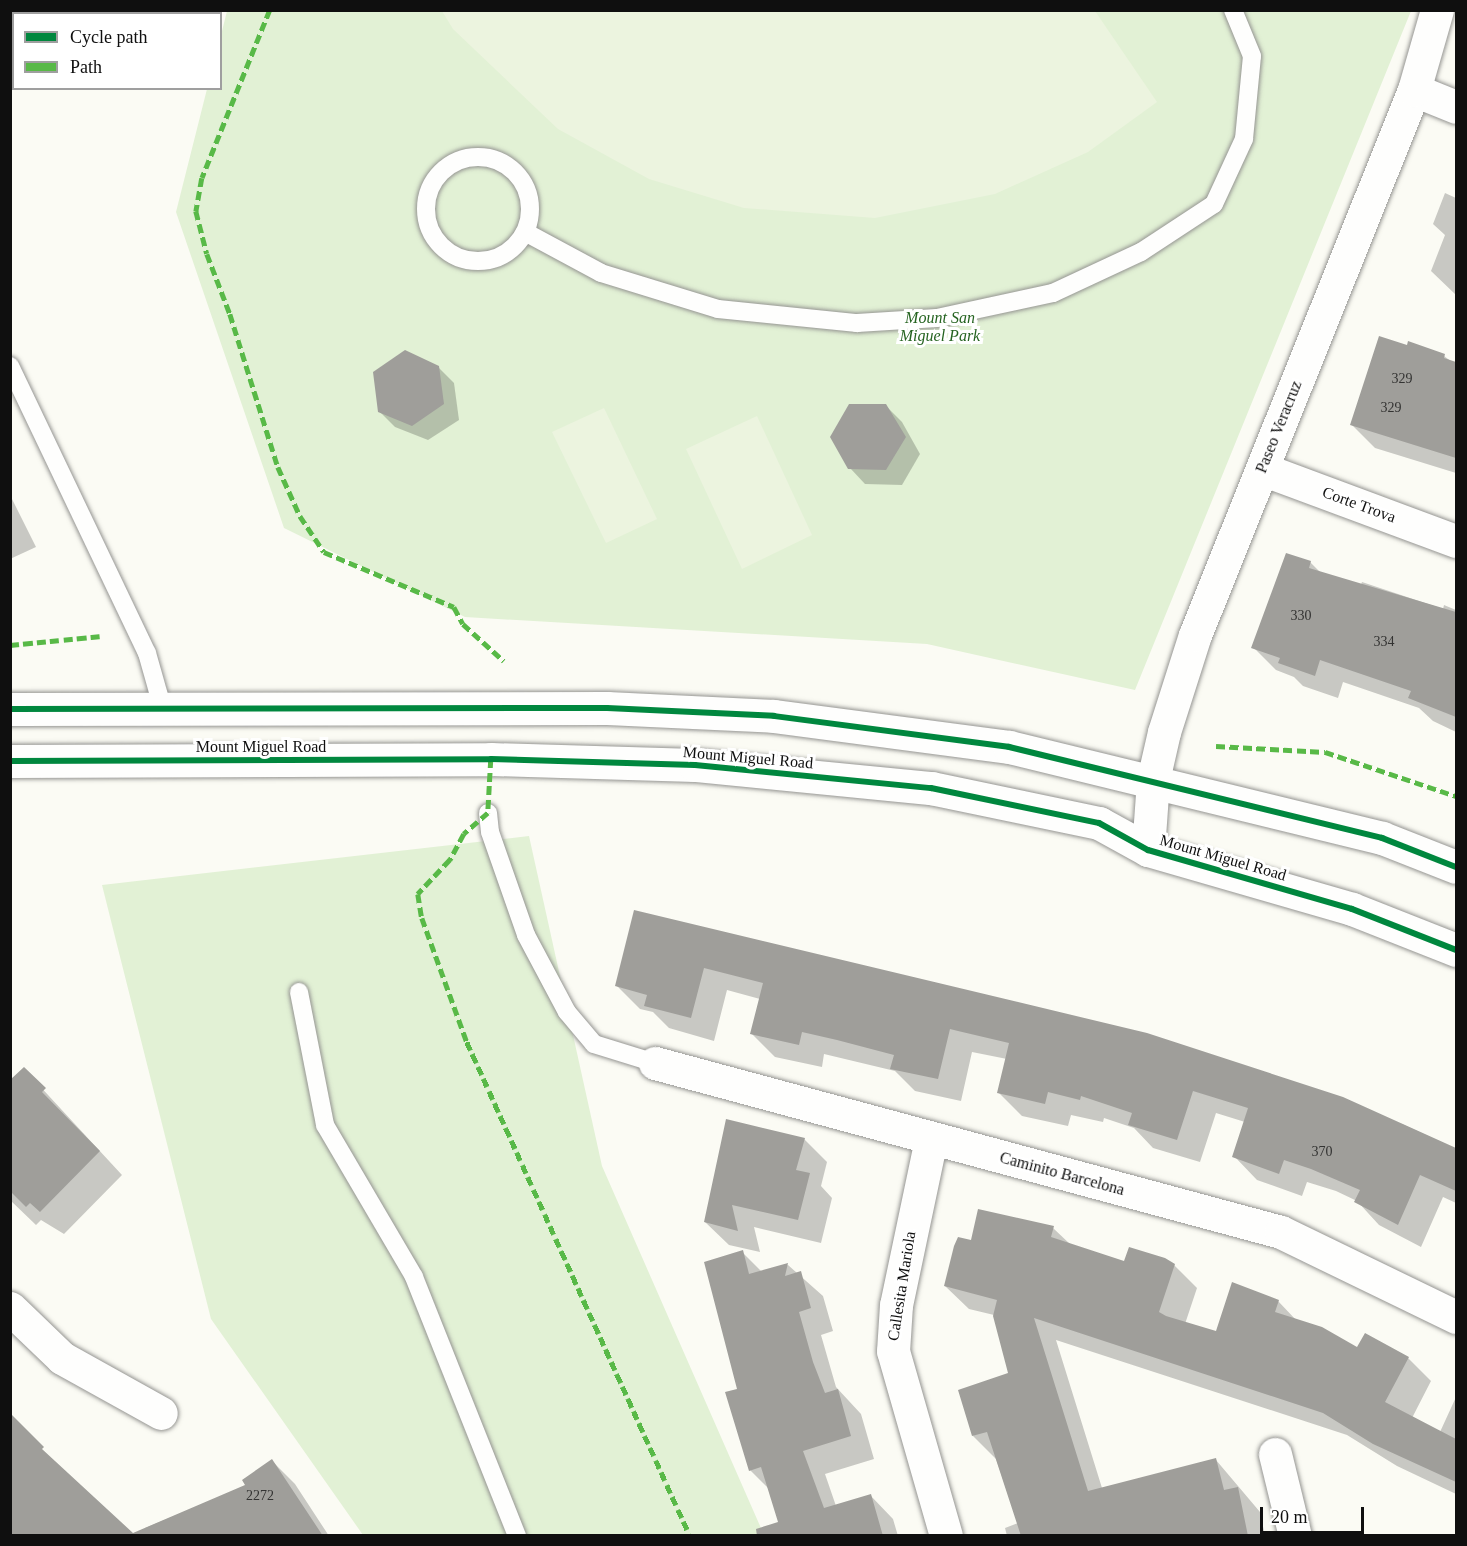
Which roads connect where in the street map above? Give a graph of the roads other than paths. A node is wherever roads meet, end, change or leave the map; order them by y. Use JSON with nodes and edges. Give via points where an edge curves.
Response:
{"nodes":[{"id":1,"x":1233,"y":10,"type":"edge"},
{"id":2,"x":1437,"y":10,"type":"edge"},
{"id":3,"x":1414,"y":90,"type":"junction"},
{"id":4,"x":1456,"y":107,"type":"edge"},
{"id":5,"x":525,"y":232,"type":"junction"},
{"id":6,"x":10,"y":366,"type":"edge"},
{"id":7,"x":1262,"y":469,"type":"junction"},
{"id":8,"x":1456,"y":541,"type":"edge"},
{"id":9,"x":162,"y":706,"type":"junction"},
{"id":10,"x":10,"y":709,"type":"edge"},
{"id":11,"x":10,"y":761,"type":"edge"},
{"id":12,"x":1153,"y":780,"type":"junction"},
{"id":13,"x":488,"y":813,"type":"dead end"},
{"id":14,"x":1148,"y":850,"type":"junction"},
{"id":15,"x":1456,"y":867,"type":"edge"},
{"id":16,"x":1456,"y":950,"type":"edge"},
{"id":17,"x":299,"y":992,"type":"dead end"},
{"id":18,"x":655,"y":1063,"type":"joint"},
{"id":19,"x":932,"y":1139,"type":"junction"},
{"id":20,"x":10,"y":1308,"type":"edge"},
{"id":21,"x":1456,"y":1317,"type":"edge"},
{"id":22,"x":161,"y":1413,"type":"dead end"},
{"id":23,"x":1275,"y":1454,"type":"dead end"},
{"id":24,"x":517,"y":1536,"type":"edge"},
{"id":25,"x":946,"y":1536,"type":"edge"},
{"id":26,"x":1295,"y":1536,"type":"edge"}],
"edges":[{"from":1,"to":5,"type":"lane","via":[[1252,56],[1244,139],[1214,204],[1141,252],[1053,293],[938,318],[857,323],[718,309],[601,273]]},
{"from":2,"to":3,"type":"street","name":"Paseo Veracruz"},
{"from":3,"to":4,"type":"street"},
{"from":3,"to":7,"type":"street","name":"Paseo Veracruz"},
{"from":5,"to":5,"type":"lane","via":[[530,200],[525,184],[501,162],[468,158],[453,163],[430,188],[425,205],[427,223],[448,252],[482,261],[514,247]]},
{"from":6,"to":9,"type":"lane","via":[[147,653]]},
{"from":7,"to":8,"type":"street","name":"Corte Trova"},
{"from":7,"to":12,"type":"street","name":"Paseo Veracruz","via":[[1195,635]]},
{"from":9,"to":10,"type":"street"},
{"from":9,"to":12,"type":"street","via":[[607,708],[774,716],[1009,747]]},
{"from":11,"to":14,"type":"street","name":"Mount Miguel Road","via":[[490,759],[695,765],[931,788],[1099,823]]},
{"from":12,"to":14,"type":"street","name":"Paseo Veracruz"},
{"from":12,"to":15,"type":"street","via":[[1382,838]]},
{"from":13,"to":18,"type":"lane","via":[[490,832],[526,935],[567,1012],[594,1044]]},
{"from":14,"to":16,"type":"street","name":"Mount Miguel Road","via":[[1352,909]]},
{"from":17,"to":24,"type":"lane","via":[[325,1125],[414,1277]]},
{"from":18,"to":19,"type":"street","name":"Caminito Barcelona"},
{"from":19,"to":21,"type":"street","name":"Caminito Barcelona","via":[[1281,1232]]},
{"from":19,"to":25,"type":"street","name":"Callesita Mariola","via":[[896,1305],[893,1351]]},
{"from":20,"to":22,"type":"street","via":[[62,1358]]},
{"from":23,"to":26,"type":"street"}]}
